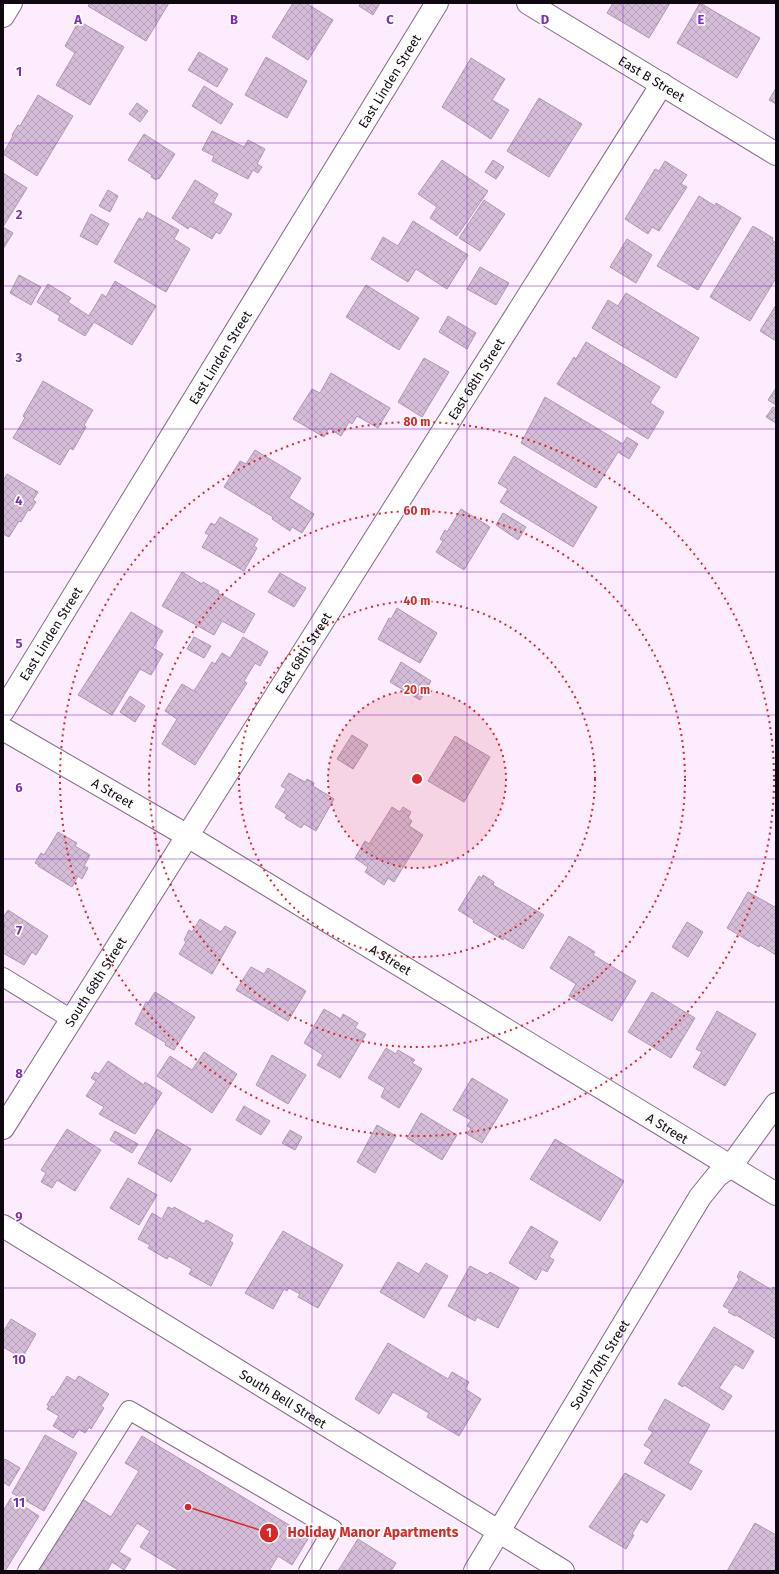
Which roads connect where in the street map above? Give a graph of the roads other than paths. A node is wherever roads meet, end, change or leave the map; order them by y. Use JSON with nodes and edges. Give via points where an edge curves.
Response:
{"nodes":[{"id":1,"x":11,"y":3,"type":"edge"},
{"id":2,"x":437,"y":3,"type":"edge"},
{"id":3,"x":528,"y":3,"type":"edge"},
{"id":4,"x":550,"y":8,"type":"edge"},
{"id":5,"x":3,"y":16,"type":"edge"},
{"id":6,"x":662,"y":84,"type":"junction"},
{"id":7,"x":776,"y":154,"type":"edge"},
{"id":8,"x":3,"y":711,"type":"edge"},
{"id":9,"x":3,"y":729,"type":"edge"},
{"id":10,"x":186,"y":835,"type":"junction"},
{"id":11,"x":3,"y":977,"type":"edge"},
{"id":12,"x":71,"y":1019,"type":"junction"},
{"id":13,"x":776,"y":1104,"type":"edge"},
{"id":14,"x":3,"y":1128,"type":"edge"},
{"id":15,"x":731,"y":1166,"type":"junction"},
{"id":16,"x":776,"y":1194,"type":"edge"},
{"id":17,"x":3,"y":1226,"type":"edge"},
{"id":18,"x":500,"y":1532,"type":"junction"},
{"id":19,"x":27,"y":1571,"type":"edge"},
{"id":20,"x":308,"y":1571,"type":"edge"},
{"id":21,"x":475,"y":1571,"type":"edge"},
{"id":22,"x":563,"y":1571,"type":"edge"}],
"edges":[{"from":1,"to":5,"type":"street"},
{"from":2,"to":8,"type":"street","name":"East Linden Street"},
{"from":3,"to":4,"type":"street","name":"East B Street"},
{"from":4,"to":6,"type":"street","name":"East B Street"},
{"from":6,"to":7,"type":"street","name":"East B Street"},
{"from":6,"to":10,"type":"street","name":"East 68th Street"},
{"from":9,"to":10,"type":"street","name":"A Street"},
{"from":10,"to":12,"type":"street","name":"South 68th Street"},
{"from":10,"to":15,"type":"street","name":"A Street"},
{"from":11,"to":12,"type":"lane"},
{"from":12,"to":14,"type":"street","name":"South 68th Street"},
{"from":13,"to":15,"type":"street","name":"South 70th Street"},
{"from":15,"to":16,"type":"street","name":"A Street"},
{"from":15,"to":18,"type":"street","name":"South 70th Street","via":[[717,1176],[700,1197]]},
{"from":17,"to":18,"type":"street","name":"South Bell Street"},
{"from":18,"to":21,"type":"street","name":"South 70th Street"},
{"from":18,"to":22,"type":"street","name":"South Bell Street"},
{"from":19,"to":20,"type":"lane","via":[[129,1410],[333,1529]]}]}
